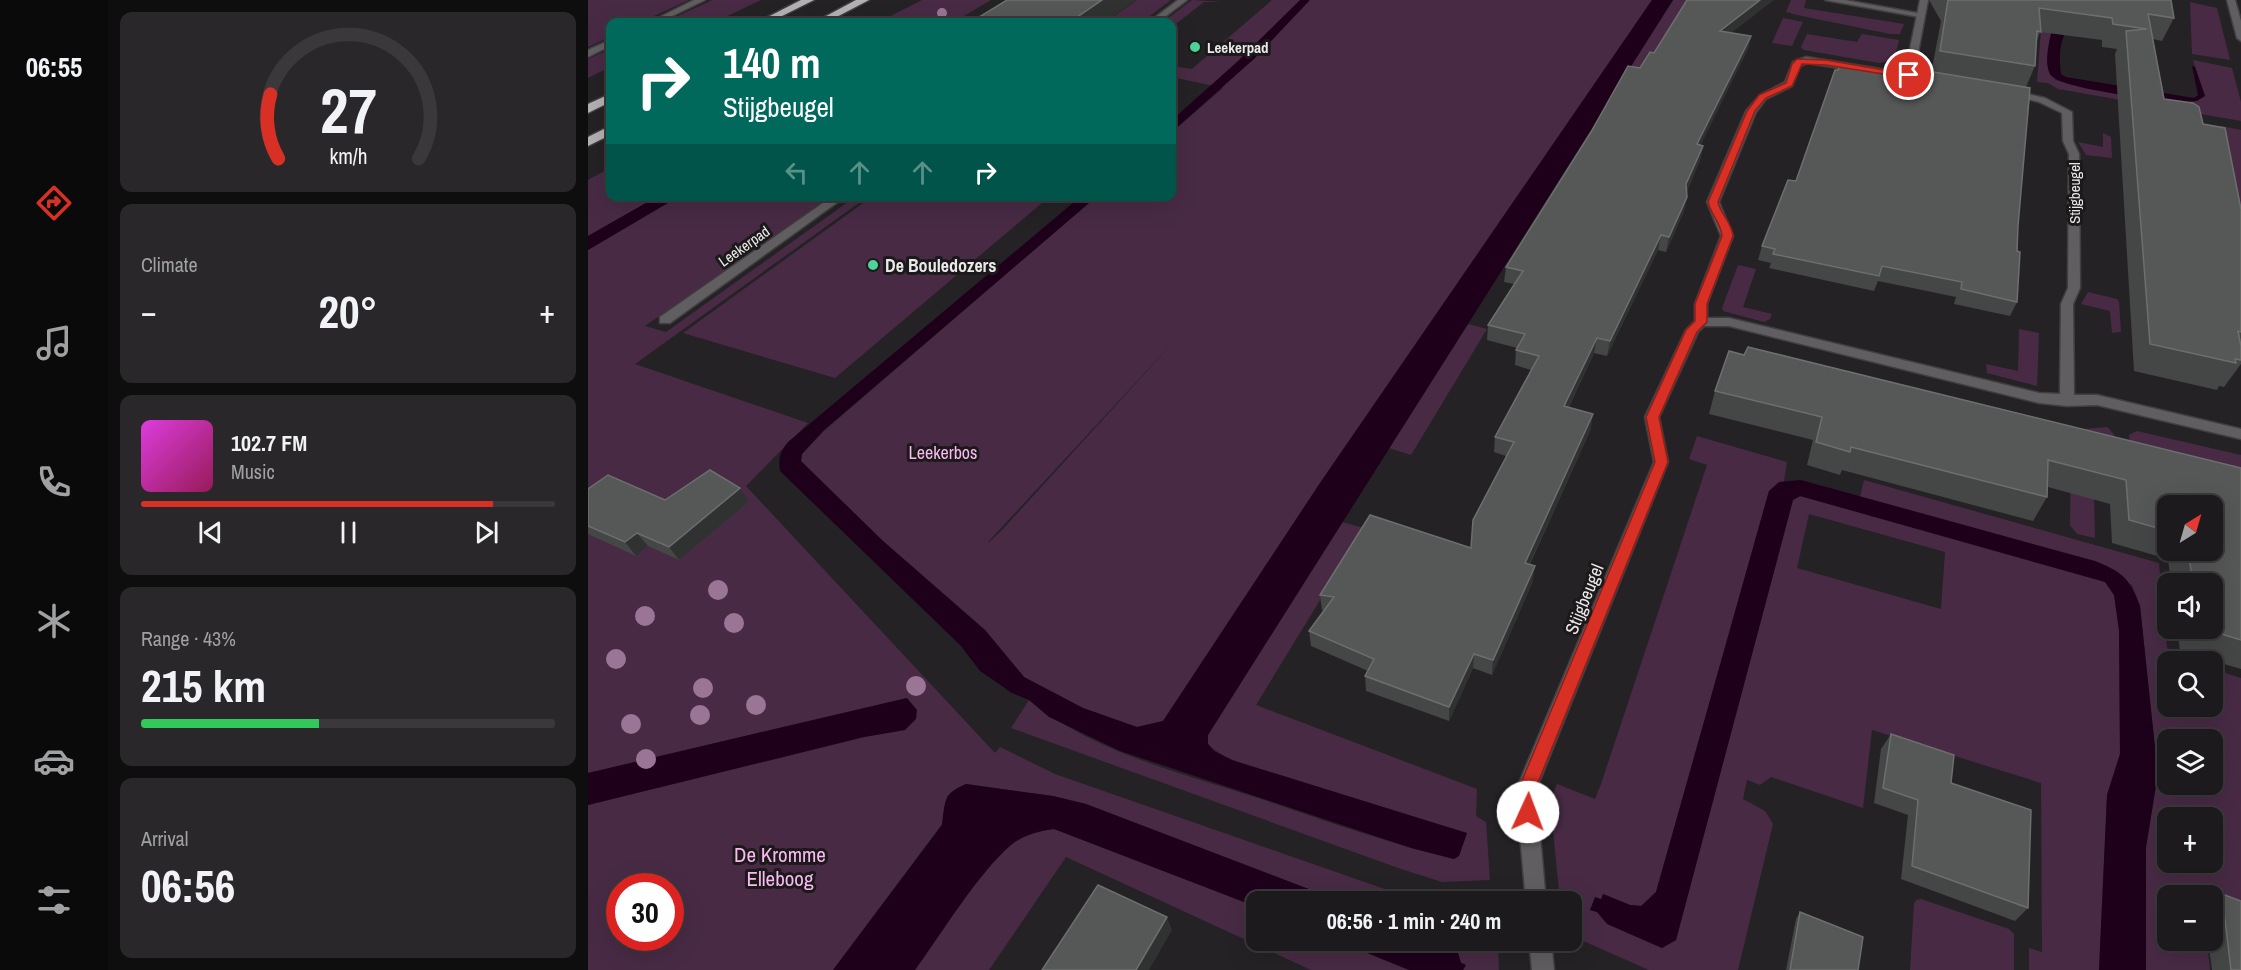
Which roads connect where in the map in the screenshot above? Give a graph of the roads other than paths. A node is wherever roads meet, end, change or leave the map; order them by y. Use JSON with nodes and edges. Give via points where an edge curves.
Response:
{"nodes":[{"id":1,"x":701,"y":0,"type":"edge"},
{"id":2,"x":809,"y":0,"type":"edge"},
{"id":3,"x":864,"y":0,"type":"edge"},
{"id":4,"x":1183,"y":0,"type":"edge"},
{"id":5,"x":1829,"y":0,"type":"edge"},
{"id":6,"x":1924,"y":0,"type":"edge"},
{"id":7,"x":2231,"y":0,"type":"edge"},
{"id":8,"x":1919,"y":14,"type":"junction"},
{"id":9,"x":663,"y":18,"type":"edge"},
{"id":10,"x":771,"y":18,"type":"edge"},
{"id":11,"x":828,"y":18,"type":"edge"},
{"id":12,"x":1158,"y":18,"type":"edge"},
{"id":13,"x":2241,"y":38,"type":"edge"},
{"id":14,"x":606,"y":45,"type":"edge"},
{"id":15,"x":588,"y":54,"type":"edge"},
{"id":16,"x":1909,"y":75,"type":"junction"},
{"id":17,"x":1960,"y":85,"type":"edge"},
{"id":18,"x":1993,"y":91,"type":"edge"},
{"id":19,"x":606,"y":100,"type":"edge"},
{"id":20,"x":588,"y":109,"type":"edge"},
{"id":21,"x":606,"y":132,"type":"edge"},
{"id":22,"x":588,"y":142,"type":"edge"},
{"id":23,"x":834,"y":201,"type":"edge"},
{"id":24,"x":665,"y":320,"type":"dead end"},
{"id":25,"x":1701,"y":322,"type":"junction"},
{"id":26,"x":2067,"y":401,"type":"junction"},
{"id":27,"x":2241,"y":435,"type":"edge"},
{"id":28,"x":1535,"y":891,"type":"edge"},
{"id":29,"x":1541,"y":951,"type":"edge"},
{"id":30,"x":1543,"y":970,"type":"edge"}],
"edges":[{"from":1,"to":9,"type":"street"},
{"from":2,"to":10,"type":"highway"},
{"from":3,"to":11,"type":"highway"},
{"from":4,"to":12,"type":"street"},
{"from":5,"to":8,"type":"street"},
{"from":6,"to":8,"type":"street"},
{"from":7,"to":13,"type":"street"},
{"from":8,"to":16,"type":"street"},
{"from":14,"to":15,"type":"street"},
{"from":16,"to":17,"type":"street","name":"Stijgbeugel"},
{"from":16,"to":25,"type":"street","name":"Stijgbeugel","via":[[1800,61],[1789,84],[1762,96],[1751,111],[1713,202],[1727,227],[1727,236],[1701,304]]},
{"from":18,"to":26,"type":"street","name":"Stijgbeugel","via":[[2042,100],[2067,112],[2068,141],[2074,154],[2074,288],[2067,304]]},
{"from":19,"to":20,"type":"highway"},
{"from":21,"to":22,"type":"highway"},
{"from":23,"to":24,"type":"street","name":"Leekerpad"},
{"from":25,"to":26,"type":"street","via":[[1729,322],[2039,398]]},
{"from":25,"to":28,"type":"street","name":"Stijgbeugel","via":[[1692,330],[1652,417],[1661,462],[1526,790]]},
{"from":26,"to":27,"type":"street","via":[[2097,400]]},
{"from":29,"to":30,"type":"street"}]}
